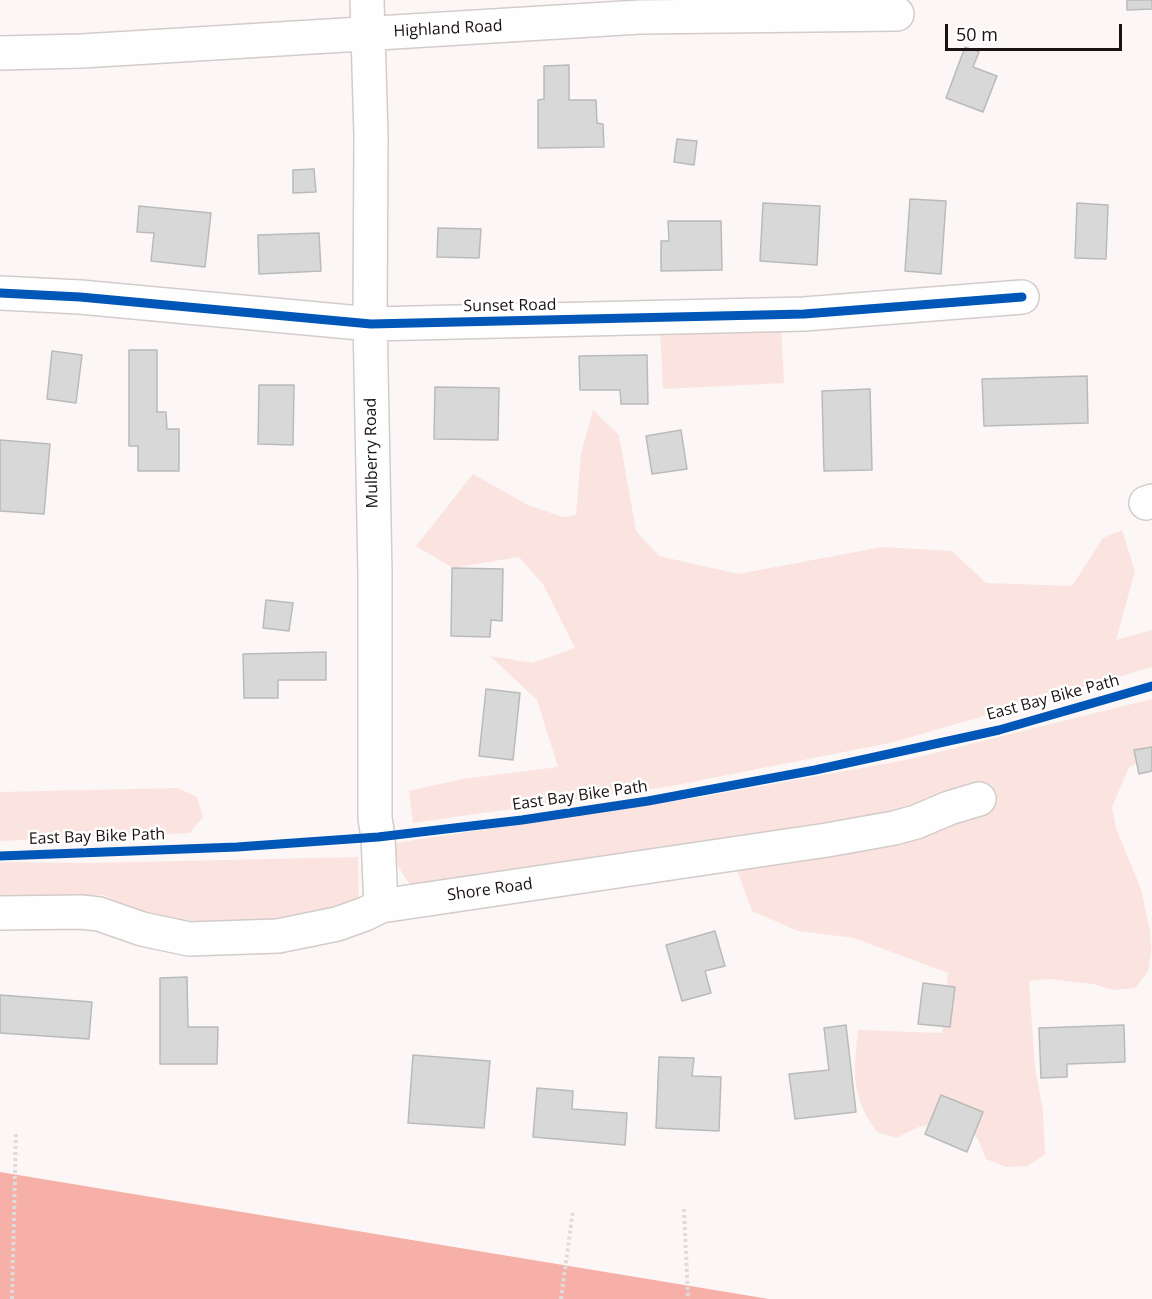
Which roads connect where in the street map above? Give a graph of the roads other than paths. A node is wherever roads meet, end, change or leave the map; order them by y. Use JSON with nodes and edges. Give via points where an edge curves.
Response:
{"nodes":[{"id":1,"x":367,"y":0,"type":"edge"},
{"id":2,"x":897,"y":14,"type":"dead end"},
{"id":3,"x":368,"y":34,"type":"junction"},
{"id":4,"x":0,"y":53,"type":"edge"},
{"id":5,"x":0,"y":293,"type":"edge"},
{"id":6,"x":1022,"y":297,"type":"dead end"},
{"id":7,"x":371,"y":324,"type":"junction"},
{"id":8,"x":979,"y":799,"type":"dead end"},
{"id":9,"x":381,"y":906,"type":"junction"},
{"id":10,"x":0,"y":913,"type":"edge"}],
"edges":[{"from":1,"to":3,"type":"street","name":"Mulberry Road"},
{"from":2,"to":3,"type":"street","name":"Highland Road","via":[[640,17]]},
{"from":3,"to":4,"type":"street","name":"Highland Road"},
{"from":3,"to":7,"type":"street","name":"Mulberry Road"},
{"from":5,"to":7,"type":"street","name":"Sunset Road"},
{"from":6,"to":7,"type":"street","name":"Sunset Road","via":[[804,314]]},
{"from":7,"to":9,"type":"street","name":"Mulberry Road","via":[[375,818]]},
{"from":8,"to":9,"type":"street","name":"Shore Road","via":[[916,822],[827,840]]},
{"from":9,"to":10,"type":"street","name":"Shore Road","via":[[338,924],[278,936],[189,939],[99,914]]}]}
